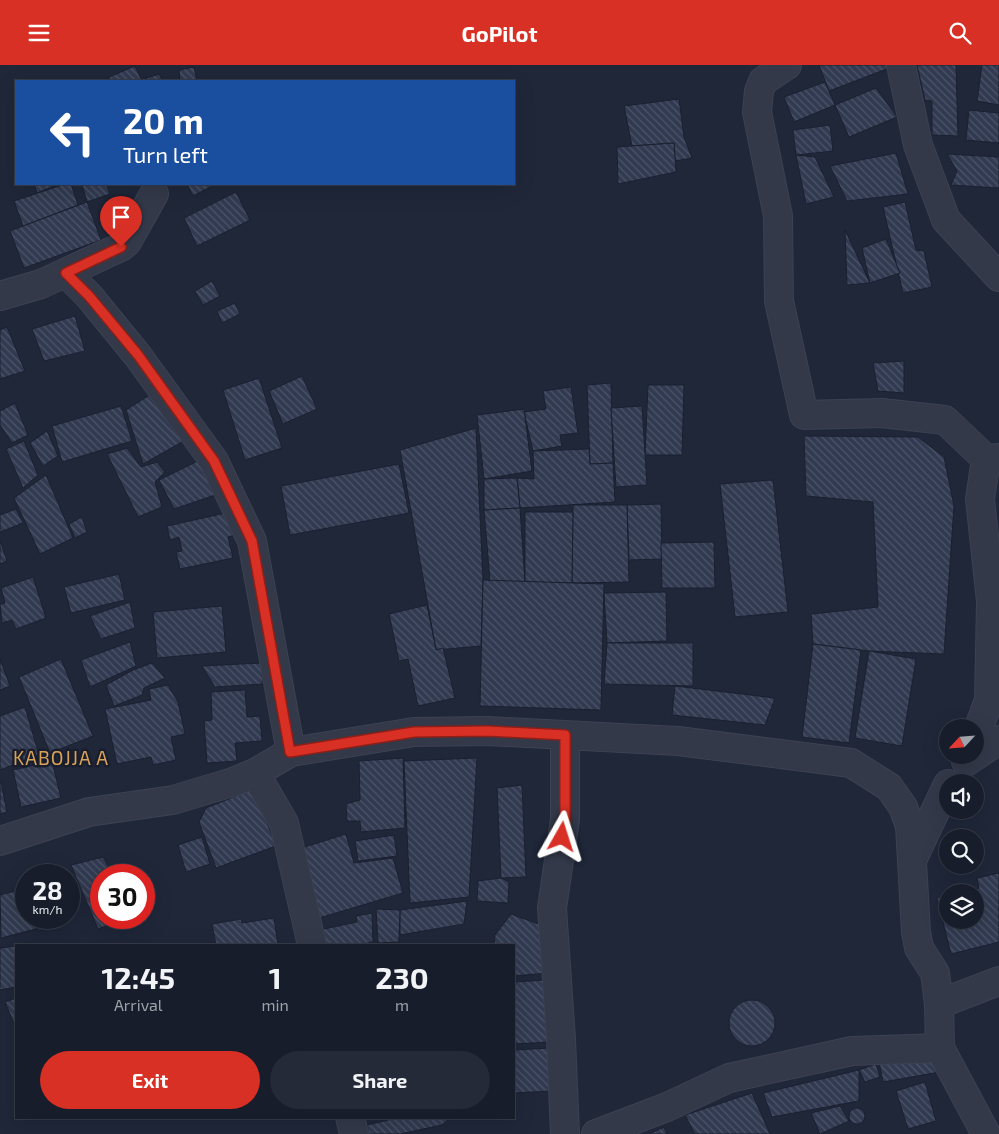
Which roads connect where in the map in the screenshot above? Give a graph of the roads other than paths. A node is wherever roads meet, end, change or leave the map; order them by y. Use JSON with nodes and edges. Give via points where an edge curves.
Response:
{"nodes":[{"id":1,"x":787,"y":65,"type":"edge"},
{"id":2,"x":901,"y":65,"type":"edge"},
{"id":3,"x":154,"y":194,"type":"dead end"},
{"id":4,"x":66,"y":273,"type":"junction"},
{"id":5,"x":999,"y":277,"type":"edge"},
{"id":6,"x":0,"y":296,"type":"edge"},
{"id":7,"x":993,"y":459,"type":"edge"},
{"id":8,"x":982,"y":719,"type":"edge"},
{"id":9,"x":565,"y":735,"type":"junction"},
{"id":10,"x":999,"y":740,"type":"edge"},
{"id":11,"x":984,"y":746,"type":"edge"},
{"id":12,"x":290,"y":752,"type":"junction"},
{"id":13,"x":255,"y":773,"type":"junction"},
{"id":14,"x":939,"y":802,"type":"edge"},
{"id":15,"x":0,"y":841,"type":"edge"},
{"id":16,"x":914,"y":856,"type":"junction"},
{"id":17,"x":312,"y":944,"type":"edge"},
{"id":18,"x":999,"y":981,"type":"edge"},
{"id":19,"x":939,"y":1004,"type":"junction"},
{"id":20,"x":940,"y":1047,"type":"junction"},
{"id":21,"x":350,"y":1119,"type":"edge"},
{"id":22,"x":354,"y":1134,"type":"edge"},
{"id":23,"x":565,"y":1134,"type":"edge"},
{"id":24,"x":596,"y":1134,"type":"edge"},
{"id":25,"x":986,"y":1134,"type":"edge"}],
"edges":[{"from":1,"to":7,"type":"street","via":[[763,81],[757,112],[778,216],[779,301],[804,415],[882,413],[945,420]]},
{"from":2,"to":5,"type":"street","via":[[918,145],[946,220]]},
{"from":3,"to":4,"type":"street","via":[[127,242]]},
{"from":4,"to":6,"type":"street"},
{"from":4,"to":12,"type":"street","via":[[138,355],[209,454],[252,541]]},
{"from":7,"to":8,"type":"street","via":[[980,499],[991,601],[989,700]]},
{"from":9,"to":12,"type":"street","via":[[414,732]]},
{"from":9,"to":16,"type":"street","via":[[678,741],[851,763],[889,787],[903,807],[910,825]]},
{"from":9,"to":23,"type":"street","via":[[565,819],[552,908]]},
{"from":10,"to":11,"type":"street"},
{"from":12,"to":13,"type":"street"},
{"from":13,"to":15,"type":"street","via":[[173,800],[89,812]]},
{"from":13,"to":17,"type":"street","via":[[284,823]]},
{"from":14,"to":16,"type":"street"},
{"from":16,"to":19,"type":"street","via":[[919,948],[935,973]]},
{"from":18,"to":19,"type":"street"},
{"from":19,"to":20,"type":"street"},
{"from":20,"to":24,"type":"street","via":[[852,1051],[729,1078],[667,1107]]},
{"from":20,"to":25,"type":"street"},
{"from":21,"to":22,"type":"street"}]}
